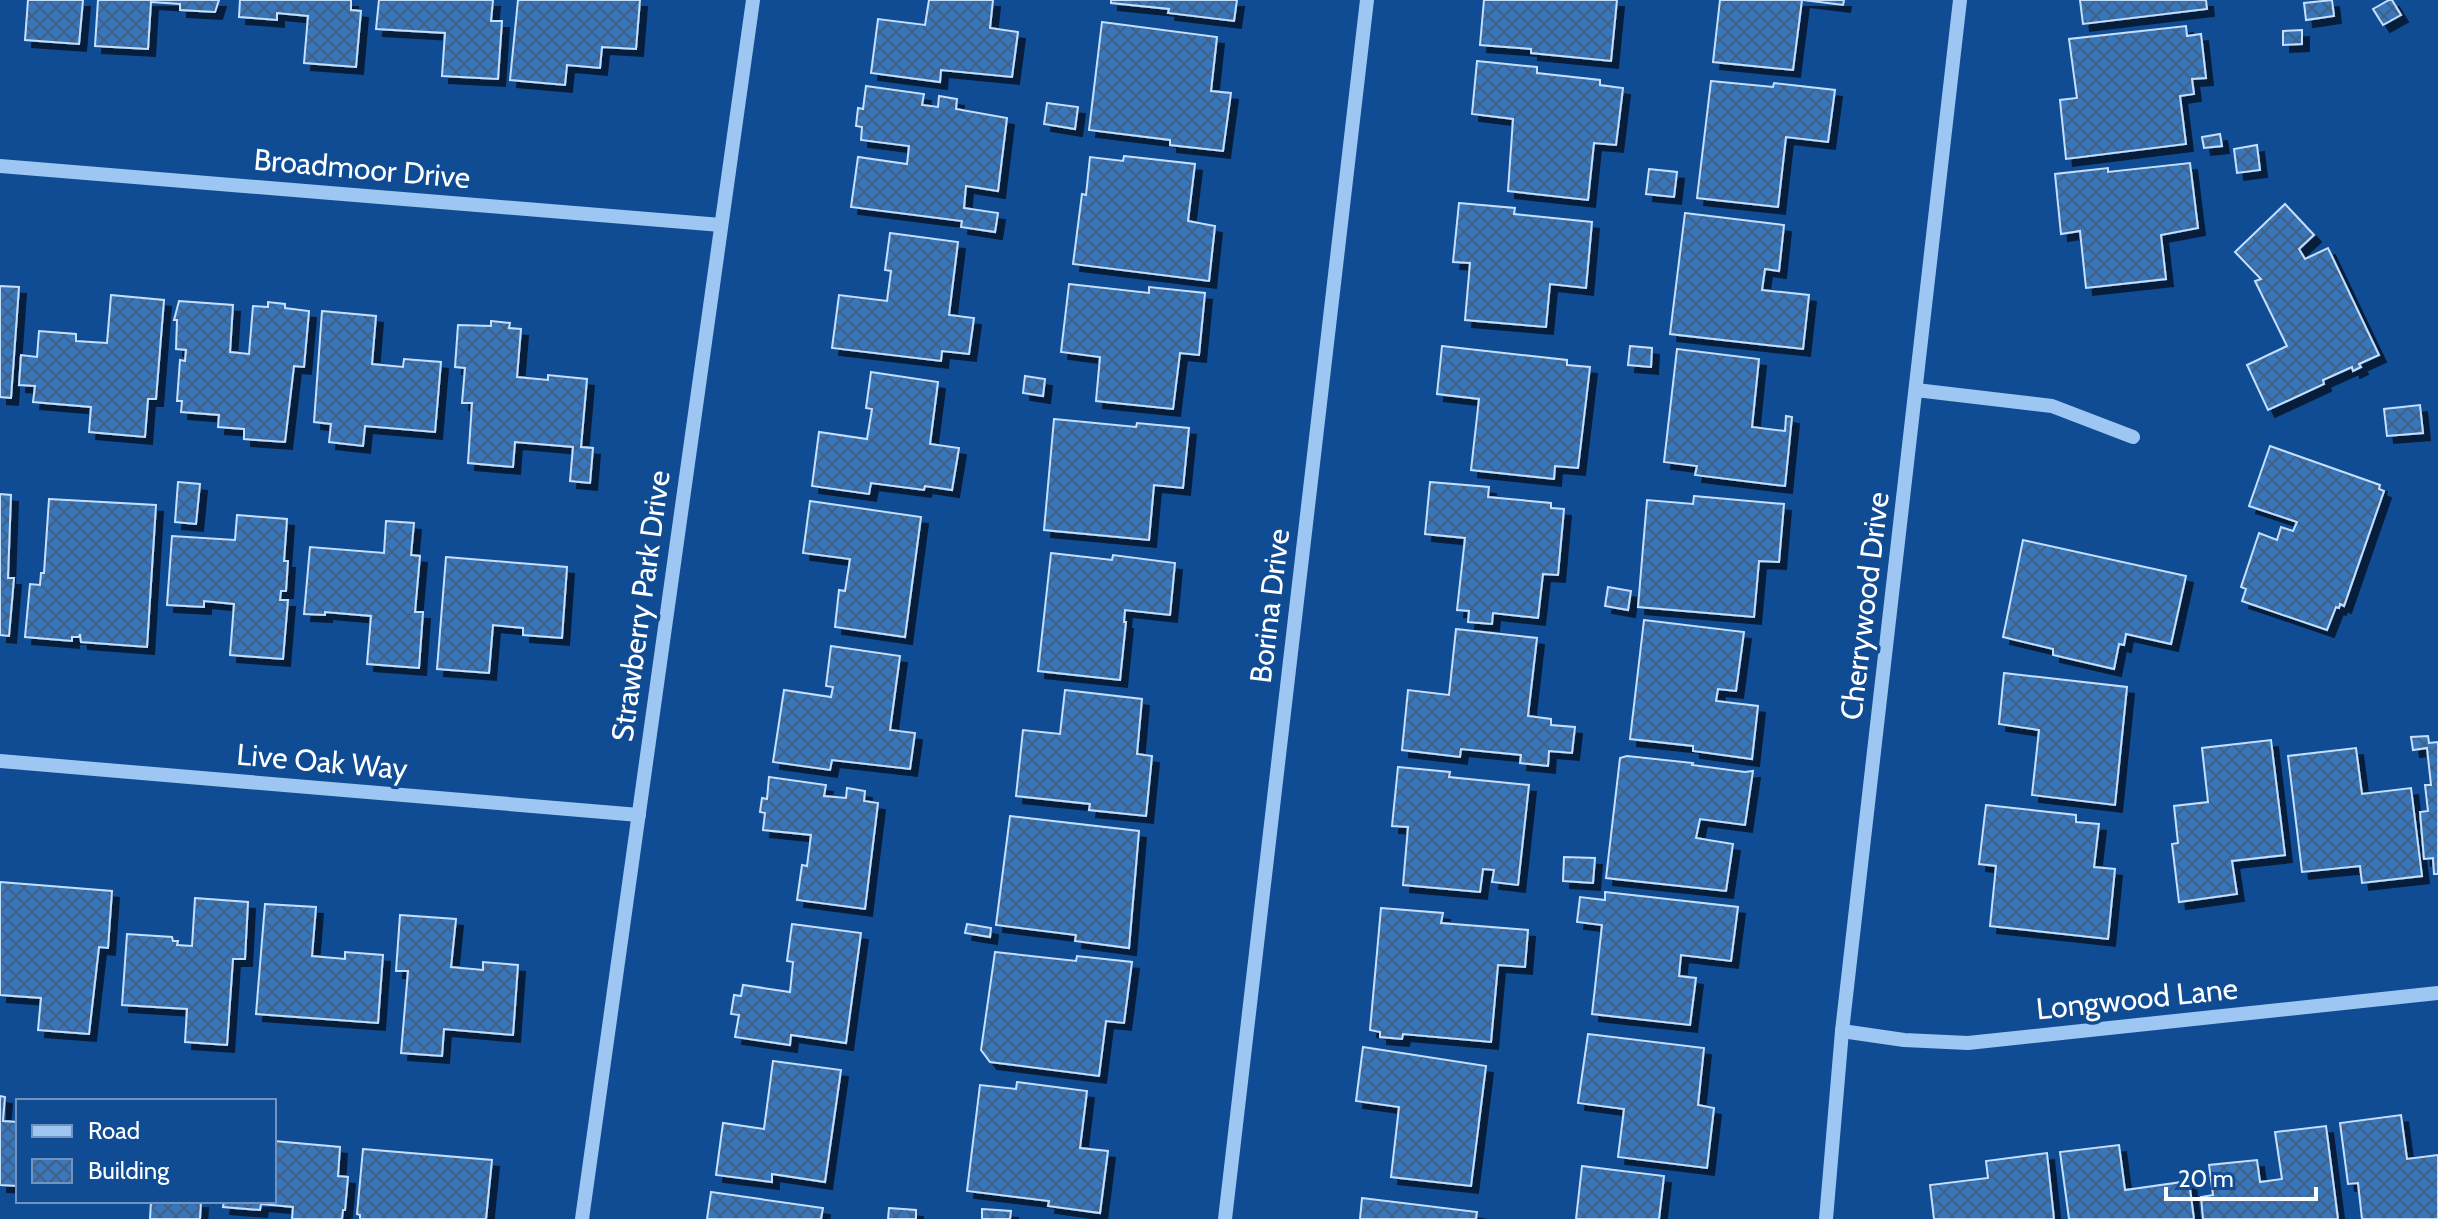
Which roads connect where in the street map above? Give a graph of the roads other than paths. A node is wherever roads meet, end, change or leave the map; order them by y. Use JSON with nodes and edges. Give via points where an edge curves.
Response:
{"nodes":[{"id":1,"x":753,"y":0,"type":"edge"},
{"id":2,"x":1367,"y":0,"type":"edge"},
{"id":3,"x":1960,"y":0,"type":"edge"},
{"id":4,"x":0,"y":166,"type":"edge"},
{"id":5,"x":721,"y":225,"type":"junction"},
{"id":6,"x":1916,"y":390,"type":"junction"},
{"id":7,"x":2133,"y":437,"type":"dead end"},
{"id":8,"x":0,"y":761,"type":"edge"},
{"id":9,"x":639,"y":815,"type":"junction"},
{"id":10,"x":2438,"y":993,"type":"edge"},
{"id":11,"x":1842,"y":1031,"type":"junction"},
{"id":12,"x":582,"y":1219,"type":"edge"},
{"id":13,"x":1225,"y":1219,"type":"edge"},
{"id":14,"x":1826,"y":1219,"type":"edge"}],
"edges":[{"from":1,"to":5,"type":"street","name":"Strawberry Park Drive"},
{"from":2,"to":13,"type":"street","name":"Borina Drive"},
{"from":3,"to":6,"type":"street","name":"Cherrywood Drive"},
{"from":4,"to":5,"type":"street","name":"Broadmoor Drive"},
{"from":5,"to":9,"type":"street","name":"Strawberry Park Drive"},
{"from":6,"to":7,"type":"street","via":[[2052,406]]},
{"from":6,"to":11,"type":"street","name":"Cherrywood Drive"},
{"from":8,"to":9,"type":"street","name":"Live Oak Way"},
{"from":9,"to":12,"type":"street","name":"Strawberry Park Drive"},
{"from":10,"to":11,"type":"street","name":"Longwood Lane","via":[[1968,1043]]},
{"from":11,"to":14,"type":"street","name":"Cherrywood Drive"}]}
